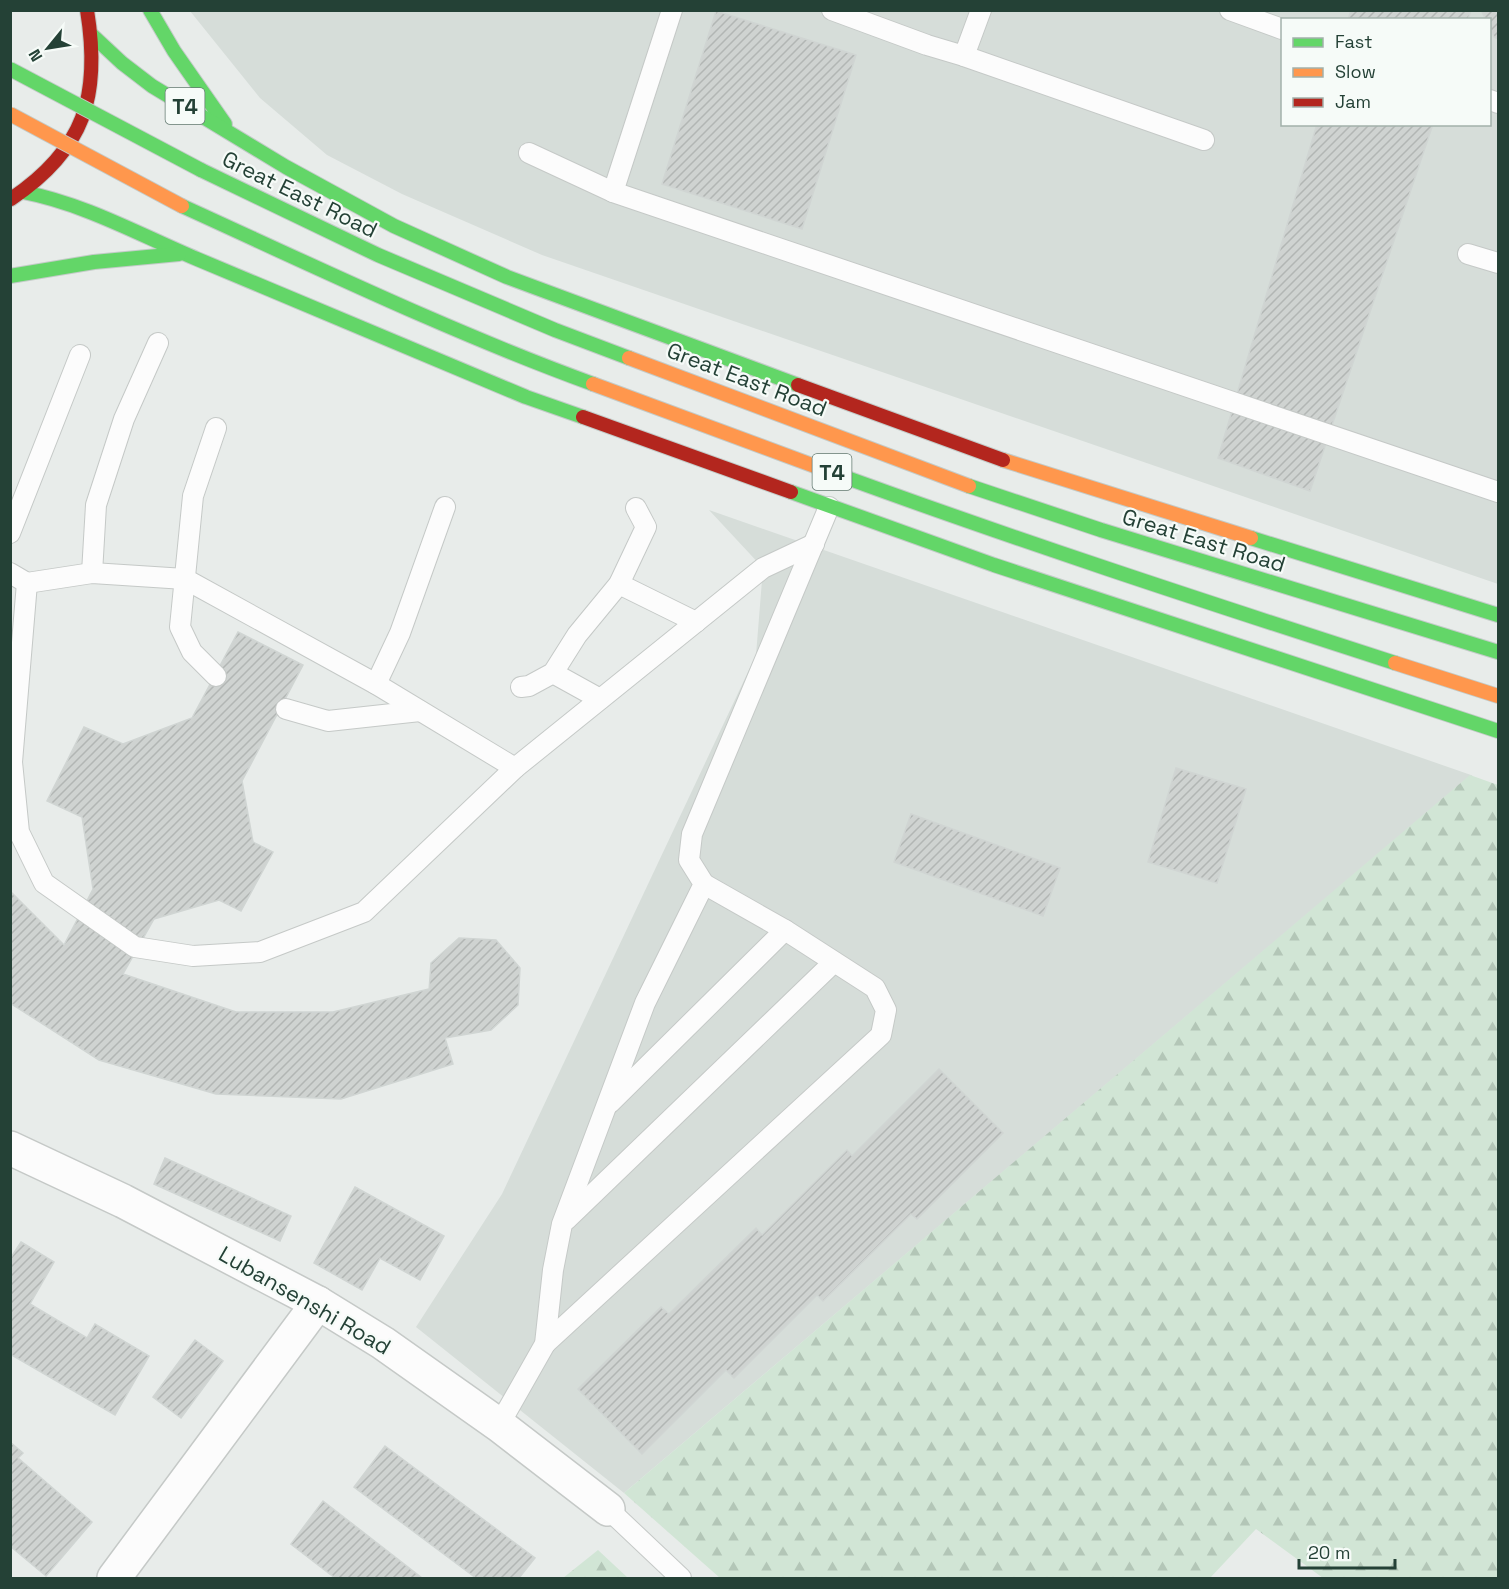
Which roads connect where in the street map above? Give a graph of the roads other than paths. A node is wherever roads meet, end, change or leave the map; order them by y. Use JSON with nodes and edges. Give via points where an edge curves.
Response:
{"nodes":[{"id":1,"x":87,"y":10,"type":"edge"},
{"id":2,"x":150,"y":10,"type":"edge"},
{"id":3,"x":672,"y":10,"type":"edge"},
{"id":4,"x":832,"y":10,"type":"edge"},
{"id":5,"x":981,"y":10,"type":"edge"},
{"id":6,"x":1230,"y":10,"type":"edge"},
{"id":7,"x":1281,"y":29,"type":"edge"},
{"id":8,"x":92,"y":35,"type":"junction"},
{"id":9,"x":964,"y":56,"type":"junction"},
{"id":10,"x":10,"y":69,"type":"edge"},
{"id":11,"x":10,"y":114,"type":"edge"},
{"id":12,"x":232,"y":133,"type":"junction"},
{"id":13,"x":1204,"y":140,"type":"dead end"},
{"id":14,"x":529,"y":153,"type":"dead end"},
{"id":15,"x":613,"y":192,"type":"junction"},
{"id":16,"x":17,"y":196,"type":"edge"},
{"id":17,"x":184,"y":254,"type":"junction"},
{"id":18,"x":1468,"y":254,"type":"dead end"},
{"id":19,"x":1498,"y":263,"type":"edge"},
{"id":20,"x":10,"y":276,"type":"edge"},
{"id":21,"x":158,"y":343,"type":"dead end"},
{"id":22,"x":80,"y":355,"type":"dead end"},
{"id":23,"x":216,"y":428,"type":"dead end"},
{"id":24,"x":1498,"y":492,"type":"edge"},
{"id":25,"x":445,"y":507,"type":"dead end"},
{"id":26,"x":829,"y":507,"type":"junction"},
{"id":27,"x":636,"y":508,"type":"dead end"},
{"id":28,"x":10,"y":533,"type":"edge"},
{"id":29,"x":813,"y":544,"type":"junction"},
{"id":30,"x":92,"y":573,"type":"junction"},
{"id":31,"x":19,"y":578,"type":"edge"},
{"id":32,"x":185,"y":579,"type":"junction"},
{"id":33,"x":619,"y":584,"type":"junction"},
{"id":34,"x":1498,"y":615,"type":"edge"},
{"id":35,"x":696,"y":622,"type":"junction"},
{"id":36,"x":1498,"y":652,"type":"edge"},
{"id":37,"x":553,"y":673,"type":"junction"},
{"id":38,"x":216,"y":676,"type":"dead end"},
{"id":39,"x":376,"y":684,"type":"junction"},
{"id":40,"x":521,"y":687,"type":"dead end"},
{"id":41,"x":1498,"y":696,"type":"edge"},
{"id":42,"x":600,"y":699,"type":"junction"},
{"id":43,"x":286,"y":709,"type":"dead end"},
{"id":44,"x":420,"y":711,"type":"junction"},
{"id":45,"x":1498,"y":731,"type":"edge"},
{"id":46,"x":515,"y":768,"type":"junction"},
{"id":47,"x":704,"y":884,"type":"junction"},
{"id":48,"x":785,"y":930,"type":"junction"},
{"id":49,"x":834,"y":962,"type":"junction"},
{"id":50,"x":606,"y":1106,"type":"junction"},
{"id":51,"x":10,"y":1148,"type":"edge"},
{"id":52,"x":562,"y":1224,"type":"junction"},
{"id":53,"x":318,"y":1303,"type":"junction"},
{"id":54,"x":545,"y":1344,"type":"junction"},
{"id":55,"x":499,"y":1425,"type":"junction"},
{"id":56,"x":608,"y":1509,"type":"joint"},
{"id":57,"x":114,"y":1578,"type":"edge"},
{"id":58,"x":681,"y":1578,"type":"edge"}],
"edges":[{"from":1,"to":8,"type":"main road"},
{"from":2,"to":12,"type":"main road"},
{"from":3,"to":15,"type":"lane"},
{"from":4,"to":9,"type":"lane"},
{"from":5,"to":9,"type":"lane"},
{"from":6,"to":7,"type":"lane"},
{"from":8,"to":12,"type":"main road","name":"Great East Road","number":"T4","via":[[152,86]]},
{"from":8,"to":16,"type":"main road","via":[[94,65],[81,124],[46,173]]},
{"from":9,"to":13,"type":"lane"},
{"from":10,"to":36,"type":"main road","name":"Great East Road","number":"T4","bridge":true,"via":[[201,170],[378,255],[555,330],[1101,531]]},
{"from":11,"to":41,"type":"main road","number":"T4","bridge":true,"via":[[182,206],[553,369],[966,522]]},
{"from":12,"to":34,"type":"main road","name":"Great East Road","number":"T4","via":[[394,226],[507,277],[1021,467]]},
{"from":14,"to":15,"type":"lane"},
{"from":15,"to":24,"type":"lane"},
{"from":16,"to":17,"type":"main road","number":"T4","via":[[49,197]]},
{"from":17,"to":20,"type":"main road","via":[[68,264]]},
{"from":17,"to":26,"type":"main road","number":"T4","via":[[526,397]]},
{"from":18,"to":19,"type":"lane"},
{"from":21,"to":30,"type":"lane","via":[[124,419],[96,505]]},
{"from":22,"to":28,"type":"lane"},
{"from":23,"to":32,"type":"lane","via":[[194,496]]},
{"from":25,"to":39,"type":"lane","via":[[400,633]]},
{"from":26,"to":29,"type":"lane"},
{"from":26,"to":45,"type":"main road","number":"T4"},
{"from":27,"to":33,"type":"lane","via":[[646,526]]},
{"from":29,"to":35,"type":"lane","via":[[763,568]]},
{"from":29,"to":47,"type":"lane","via":[[692,834],[689,860]]},
{"from":30,"to":31,"type":"lane"},
{"from":30,"to":32,"type":"lane"},
{"from":31,"to":46,"type":"lane","via":[[12,762],[19,832],[44,883],[135,947],[194,956],[260,952],[364,912]]},
{"from":32,"to":38,"type":"lane","via":[[180,627],[192,652]]},
{"from":32,"to":39,"type":"lane"},
{"from":33,"to":35,"type":"lane"},
{"from":33,"to":37,"type":"lane","via":[[577,635]]},
{"from":35,"to":42,"type":"lane"},
{"from":37,"to":40,"type":"lane"},
{"from":37,"to":42,"type":"lane"},
{"from":39,"to":44,"type":"lane"},
{"from":42,"to":46,"type":"lane"},
{"from":43,"to":44,"type":"lane","via":[[328,721]]},
{"from":44,"to":46,"type":"lane"},
{"from":47,"to":48,"type":"lane"},
{"from":47,"to":50,"type":"lane","via":[[645,1003]]},
{"from":48,"to":49,"type":"lane"},
{"from":48,"to":50,"type":"lane"},
{"from":49,"to":52,"type":"lane"},
{"from":49,"to":54,"type":"lane","via":[[875,988],[886,1010],[881,1035]]},
{"from":50,"to":52,"type":"lane"},
{"from":51,"to":53,"type":"street","name":"Lubansenshi Road","via":[[123,1201]]},
{"from":52,"to":54,"type":"lane"},
{"from":53,"to":55,"type":"street","name":"Lubansenshi Road","via":[[384,1343]]},
{"from":53,"to":57,"type":"street"},
{"from":54,"to":55,"type":"lane"},
{"from":55,"to":56,"type":"street","name":"Lubansenshi Road"},
{"from":56,"to":58,"type":"lane"}]}
